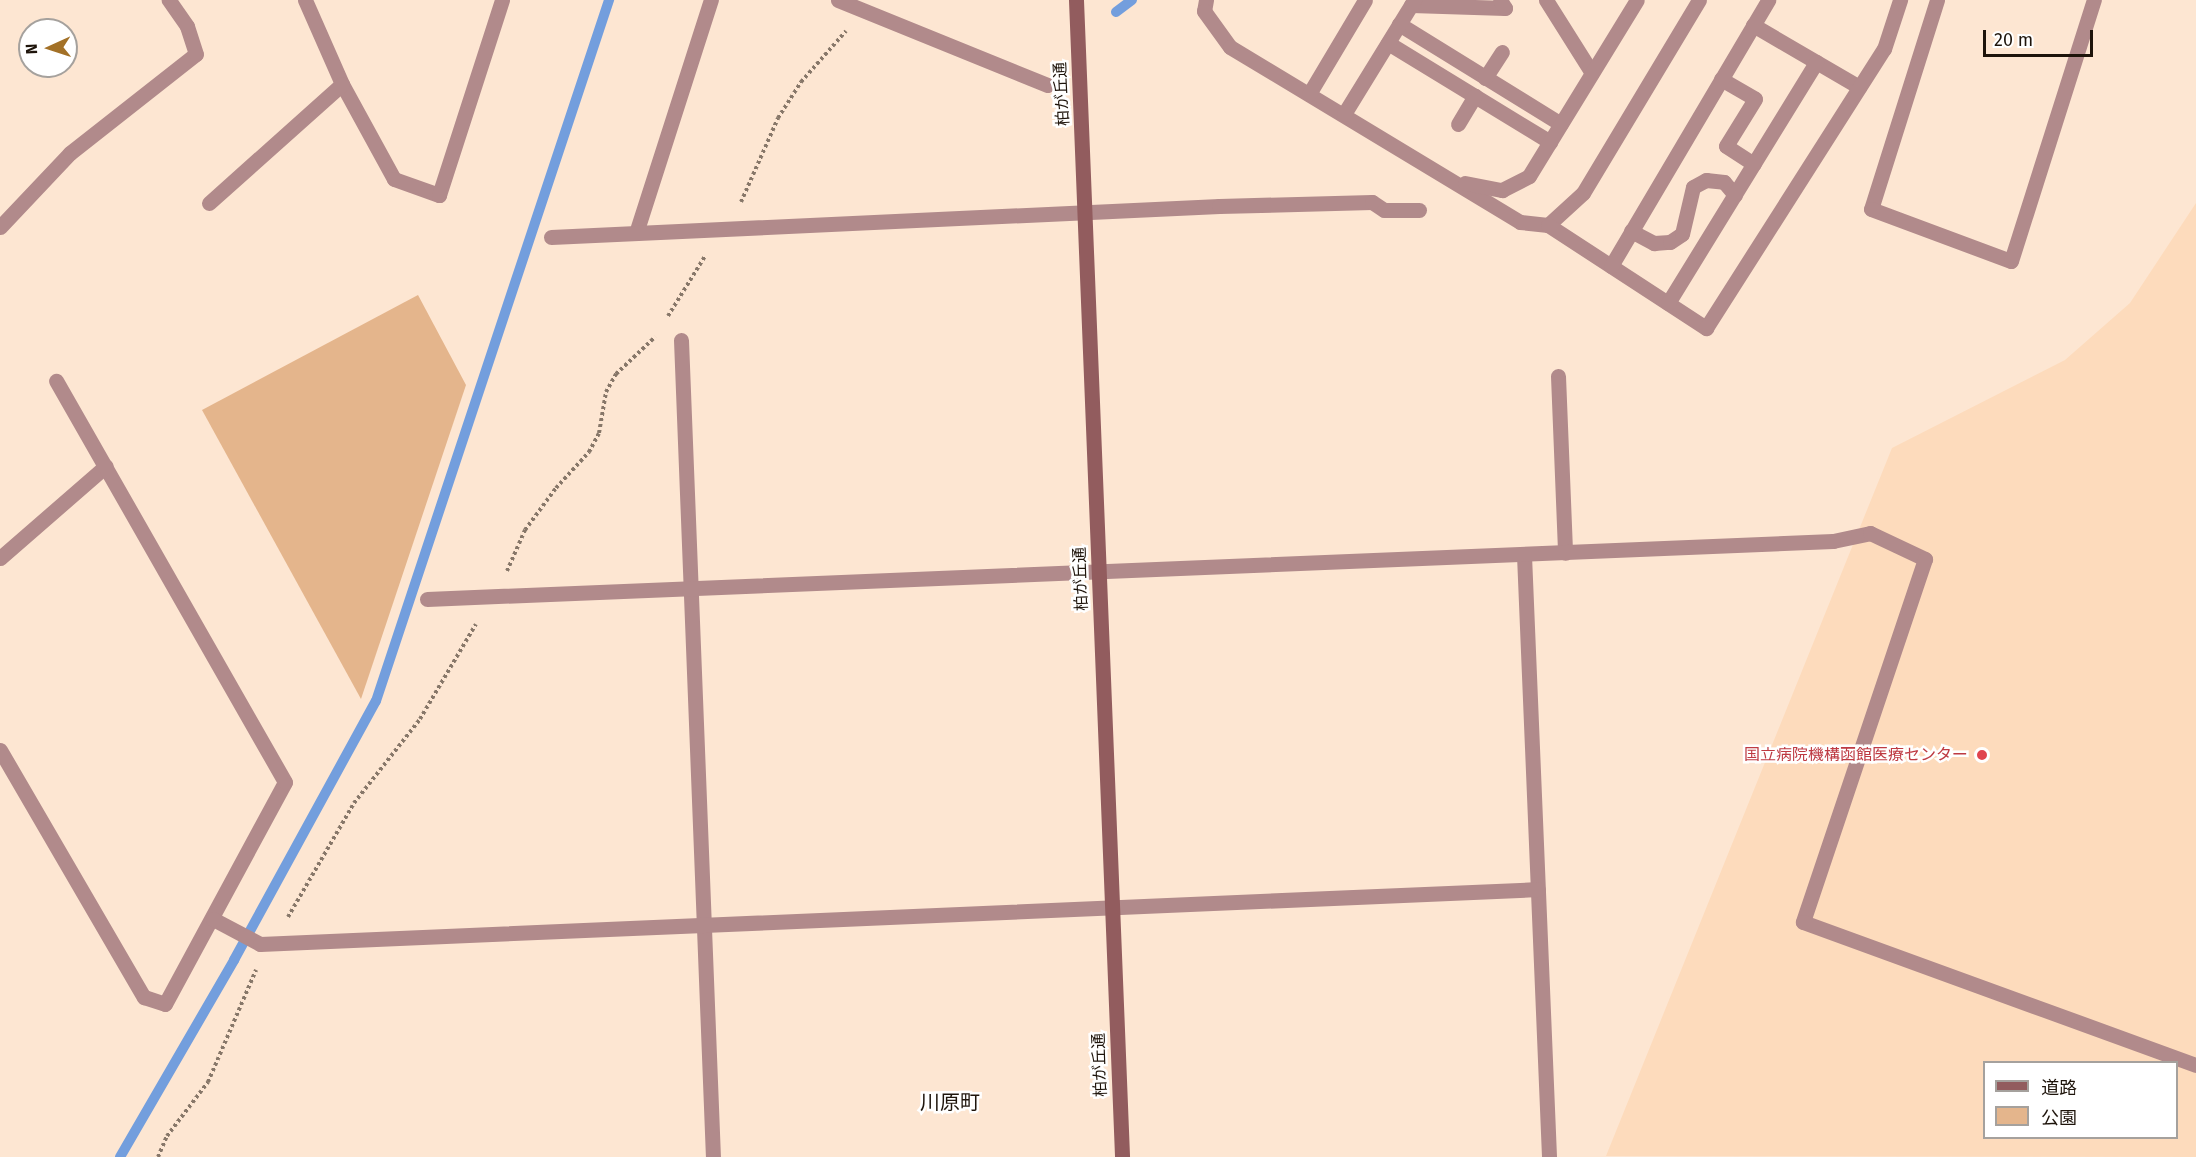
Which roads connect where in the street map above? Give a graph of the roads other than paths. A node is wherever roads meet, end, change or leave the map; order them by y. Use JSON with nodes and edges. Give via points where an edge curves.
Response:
{"nodes":[{"id":1,"x":169,"y":0,"type":"edge"},
{"id":2,"x":305,"y":0,"type":"edge"},
{"id":3,"x":502,"y":0,"type":"edge"},
{"id":4,"x":711,"y":0,"type":"edge"},
{"id":5,"x":838,"y":0,"type":"edge"},
{"id":6,"x":1076,"y":0,"type":"edge"},
{"id":7,"x":1206,"y":0,"type":"edge"},
{"id":8,"x":1365,"y":0,"type":"edge"},
{"id":9,"x":1500,"y":0,"type":"edge"},
{"id":10,"x":1546,"y":0,"type":"edge"},
{"id":11,"x":1637,"y":0,"type":"edge"},
{"id":12,"x":1699,"y":0,"type":"edge"},
{"id":13,"x":1768,"y":0,"type":"edge"},
{"id":14,"x":1900,"y":0,"type":"edge"},
{"id":15,"x":1937,"y":0,"type":"edge"},
{"id":16,"x":2094,"y":0,"type":"edge"},
{"id":17,"x":1413,"y":2,"type":"edge"},
{"id":18,"x":1400,"y":24,"type":"junction"},
{"id":19,"x":1753,"y":25,"type":"junction"},
{"id":20,"x":1388,"y":43,"type":"junction"},
{"id":21,"x":1502,"y":52,"type":"dead end"},
{"id":22,"x":1816,"y":62,"type":"junction"},
{"id":23,"x":1592,"y":73,"type":"junction"},
{"id":24,"x":1485,"y":78,"type":"junction"},
{"id":25,"x":1721,"y":79,"type":"junction"},
{"id":26,"x":342,"y":84,"type":"junction"},
{"id":27,"x":1047,"y":85,"type":"dead end"},
{"id":28,"x":1859,"y":87,"type":"junction"},
{"id":29,"x":1308,"y":94,"type":"junction"},
{"id":30,"x":1475,"y":96,"type":"junction"},
{"id":31,"x":1344,"y":114,"type":"junction"},
{"id":32,"x":1458,"y":124,"type":"dead end"},
{"id":33,"x":1561,"y":124,"type":"junction"},
{"id":34,"x":1550,"y":142,"type":"junction"},
{"id":35,"x":1754,"y":164,"type":"junction"},
{"id":36,"x":1459,"y":182,"type":"junction"},
{"id":37,"x":1736,"y":195,"type":"junction"},
{"id":38,"x":209,"y":203,"type":"dead end"},
{"id":39,"x":1419,"y":210,"type":"dead end"},
{"id":40,"x":1085,"y":213,"type":"junction"},
{"id":41,"x":1548,"y":225,"type":"junction"},
{"id":42,"x":0,"y":226,"type":"edge"},
{"id":43,"x":1631,"y":231,"type":"junction"},
{"id":44,"x":636,"y":233,"type":"junction"},
{"id":45,"x":551,"y":237,"type":"dead end"},
{"id":46,"x":1611,"y":266,"type":"junction"},
{"id":47,"x":1668,"y":303,"type":"junction"},
{"id":48,"x":681,"y":340,"type":"dead end"},
{"id":49,"x":1558,"y":376,"type":"dead end"},
{"id":50,"x":56,"y":381,"type":"dead end"},
{"id":51,"x":106,"y":466,"type":"junction"},
{"id":52,"x":1565,"y":553,"type":"junction"},
{"id":53,"x":1524,"y":555,"type":"junction"},
{"id":54,"x":0,"y":558,"type":"edge"},
{"id":55,"x":1099,"y":571,"type":"junction"},
{"id":56,"x":690,"y":587,"type":"junction"},
{"id":57,"x":428,"y":599,"type":"dead end"},
{"id":58,"x":0,"y":750,"type":"edge"},
{"id":59,"x":1538,"y":889,"type":"junction"},
{"id":60,"x":1112,"y":908,"type":"junction"},
{"id":61,"x":219,"y":923,"type":"junction"},
{"id":62,"x":703,"y":926,"type":"junction"},
{"id":63,"x":2196,"y":1065,"type":"edge"},
{"id":64,"x":713,"y":1157,"type":"edge"},
{"id":65,"x":1122,"y":1157,"type":"edge"},
{"id":66,"x":1549,"y":1157,"type":"edge"}],
"edges":[{"from":1,"to":42,"type":"street","via":[[187,26],[196,54],[70,153]]},
{"from":2,"to":26,"type":"street"},
{"from":3,"to":26,"type":"street","via":[[439,195],[394,179]]},
{"from":4,"to":44,"type":"street"},
{"from":5,"to":27,"type":"street"},
{"from":6,"to":40,"type":"street","name":"柏が丘通"},
{"from":7,"to":29,"type":"street","via":[[1204,11],[1230,47]]},
{"from":8,"to":29,"type":"street"},
{"from":9,"to":17,"type":"street","via":[[1505,8]]},
{"from":10,"to":23,"type":"street"},
{"from":11,"to":23,"type":"street"},
{"from":12,"to":41,"type":"street","via":[[1583,193]]},
{"from":13,"to":19,"type":"street"},
{"from":14,"to":28,"type":"street","via":[[1884,49]]},
{"from":15,"to":16,"type":"street","via":[[1871,209],[2011,261]]},
{"from":17,"to":18,"type":"street"},
{"from":18,"to":20,"type":"street"},
{"from":18,"to":24,"type":"street"},
{"from":19,"to":22,"type":"street"},
{"from":19,"to":25,"type":"street"},
{"from":20,"to":30,"type":"street"},
{"from":20,"to":31,"type":"street"},
{"from":21,"to":24,"type":"street"},
{"from":22,"to":28,"type":"street"},
{"from":22,"to":35,"type":"street"},
{"from":23,"to":33,"type":"street"},
{"from":24,"to":33,"type":"street"},
{"from":25,"to":35,"type":"street","via":[[1755,99],[1726,146]]},
{"from":25,"to":43,"type":"street"},
{"from":26,"to":38,"type":"street"},
{"from":28,"to":47,"type":"street","via":[[1706,328]]},
{"from":29,"to":31,"type":"street"},
{"from":30,"to":32,"type":"street"},
{"from":30,"to":34,"type":"street"},
{"from":31,"to":36,"type":"street"},
{"from":33,"to":34,"type":"street"},
{"from":34,"to":36,"type":"street","via":[[1529,176],[1502,190]]},
{"from":35,"to":37,"type":"street"},
{"from":36,"to":41,"type":"street","via":[[1520,222]]},
{"from":37,"to":43,"type":"street","via":[[1724,182],[1706,180],[1693,187],[1688,218],[1676,238],[1654,243]]},
{"from":37,"to":47,"type":"street"},
{"from":39,"to":40,"type":"street","via":[[1384,210],[1372,202]]},
{"from":40,"to":44,"type":"street"},
{"from":40,"to":55,"type":"street","name":"柏が丘通"},
{"from":41,"to":46,"type":"street"},
{"from":43,"to":46,"type":"street"},
{"from":44,"to":45,"type":"street"},
{"from":46,"to":47,"type":"street"},
{"from":48,"to":56,"type":"street"},
{"from":49,"to":52,"type":"street"},
{"from":50,"to":51,"type":"street"},
{"from":51,"to":54,"type":"street"},
{"from":51,"to":61,"type":"street","via":[[285,782]]},
{"from":52,"to":53,"type":"street"},
{"from":52,"to":63,"type":"street","via":[[1833,541],[1870,533],[1925,559],[1803,922]]},
{"from":53,"to":55,"type":"street"},
{"from":53,"to":59,"type":"street"},
{"from":55,"to":56,"type":"street"},
{"from":55,"to":60,"type":"street","name":"柏が丘通"},
{"from":56,"to":57,"type":"street"},
{"from":56,"to":62,"type":"street"},
{"from":58,"to":61,"type":"street","via":[[144,997],[165,1004]]},
{"from":59,"to":60,"type":"street"},
{"from":59,"to":66,"type":"street"},
{"from":60,"to":62,"type":"street"},
{"from":60,"to":65,"type":"street","name":"柏が丘通"},
{"from":61,"to":62,"type":"street","via":[[260,944]]},
{"from":62,"to":64,"type":"street"}]}
